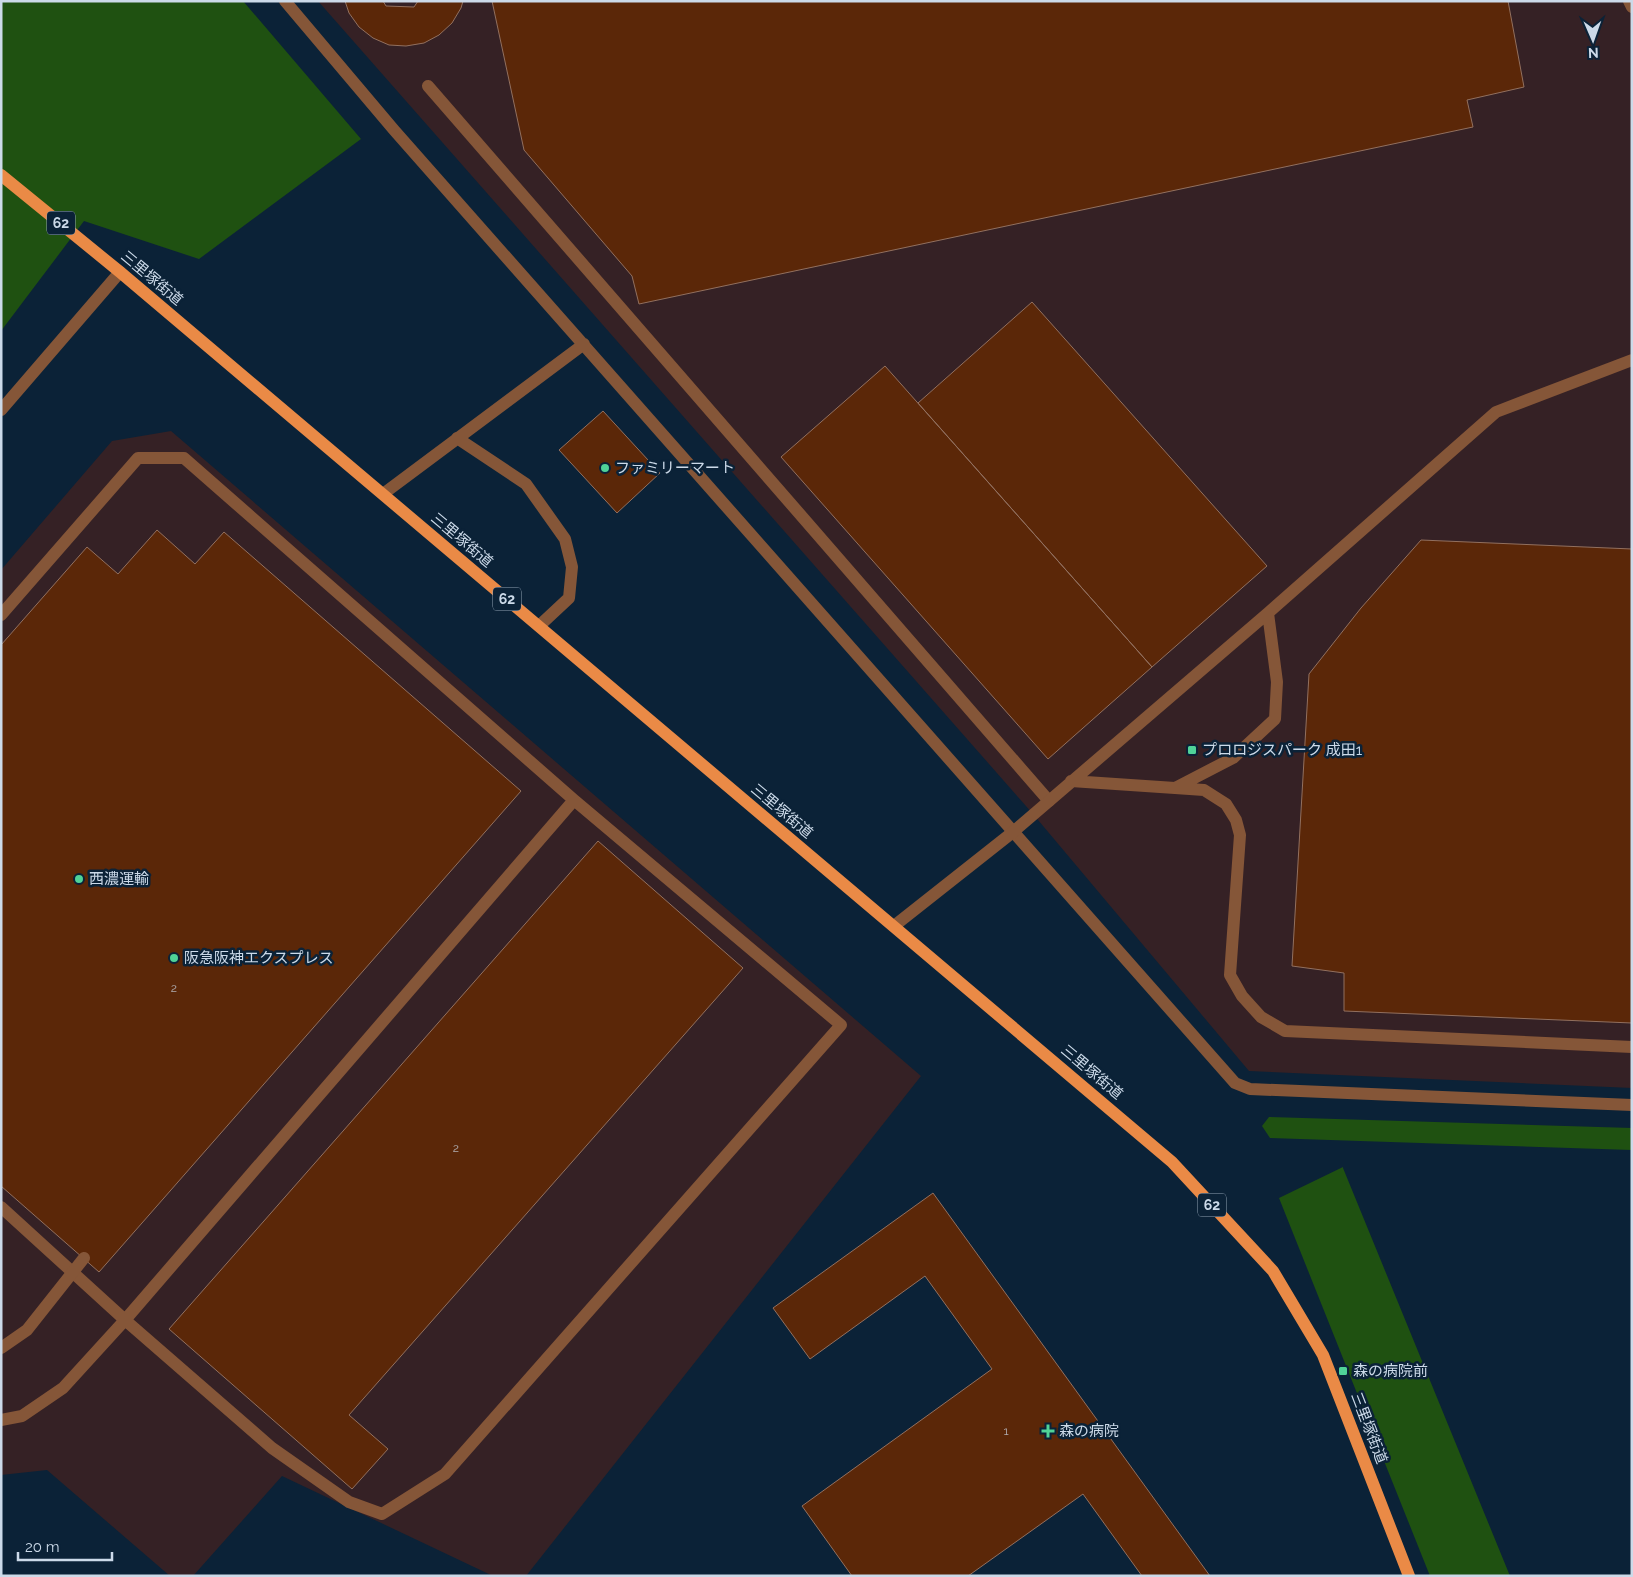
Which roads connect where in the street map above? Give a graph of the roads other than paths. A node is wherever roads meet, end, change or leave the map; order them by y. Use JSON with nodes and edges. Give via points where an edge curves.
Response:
{"nodes":[{"id":1,"x":285,"y":1,"type":"edge"},
{"id":2,"x":1629,"y":1,"type":"edge"},
{"id":3,"x":1632,"y":7,"type":"edge"},
{"id":4,"x":428,"y":86,"type":"dead end"},
{"id":5,"x":1,"y":175,"type":"edge"},
{"id":6,"x":120,"y":272,"type":"junction"},
{"id":7,"x":584,"y":344,"type":"junction"},
{"id":8,"x":1632,"y":360,"type":"edge"},
{"id":9,"x":1,"y":410,"type":"edge"},
{"id":10,"x":457,"y":438,"type":"junction"},
{"id":11,"x":383,"y":494,"type":"junction"},
{"id":12,"x":1268,"y":613,"type":"junction"},
{"id":13,"x":1,"y":615,"type":"edge"},
{"id":14,"x":539,"y":626,"type":"junction"},
{"id":15,"x":1071,"y":782,"type":"junction"},
{"id":16,"x":1175,"y":788,"type":"junction"},
{"id":17,"x":574,"y":800,"type":"junction"},
{"id":18,"x":1049,"y":801,"type":"junction"},
{"id":19,"x":1013,"y":832,"type":"junction"},
{"id":20,"x":894,"y":926,"type":"junction"},
{"id":21,"x":1632,"y":1047,"type":"edge"},
{"id":22,"x":1632,"y":1105,"type":"edge"},
{"id":23,"x":1,"y":1207,"type":"edge"},
{"id":24,"x":84,"y":1258,"type":"dead end"},
{"id":25,"x":125,"y":1320,"type":"junction"},
{"id":26,"x":1,"y":1348,"type":"edge"},
{"id":27,"x":1,"y":1420,"type":"edge"},
{"id":28,"x":1409,"y":1576,"type":"edge"}],
"edges":[{"from":1,"to":7,"type":"street","via":[[394,130]]},
{"from":2,"to":3,"type":"street"},
{"from":4,"to":18,"type":"street"},
{"from":5,"to":6,"type":"main road","name":"三里塚街道","number":"62"},
{"from":6,"to":9,"type":"street"},
{"from":6,"to":11,"type":"main road","name":"三里塚街道","number":"62"},
{"from":7,"to":10,"type":"street"},
{"from":7,"to":19,"type":"street"},
{"from":8,"to":12,"type":"street","via":[[1496,412]]},
{"from":10,"to":11,"type":"street"},
{"from":10,"to":14,"type":"street","via":[[526,484],[565,539],[572,567],[569,598]]},
{"from":11,"to":14,"type":"main road","name":"三里塚街道","number":"62"},
{"from":12,"to":15,"type":"street"},
{"from":12,"to":16,"type":"street","via":[[1277,682],[1275,719],[1233,758]]},
{"from":13,"to":17,"type":"street","via":[[138,458],[184,458]]},
{"from":14,"to":20,"type":"main road","name":"三里塚街道","number":"62"},
{"from":15,"to":16,"type":"street"},
{"from":15,"to":18,"type":"street"},
{"from":16,"to":21,"type":"street","via":[[1204,790],[1226,804],[1236,820],[1240,835],[1230,975],[1242,996],[1261,1017],[1285,1031]]},
{"from":17,"to":25,"type":"street"},
{"from":17,"to":25,"type":"street","via":[[841,1025],[445,1474],[382,1514],[350,1502],[272,1448]]},
{"from":18,"to":19,"type":"street"},
{"from":19,"to":20,"type":"street"},
{"from":19,"to":22,"type":"street","via":[[1236,1083],[1250,1089]]},
{"from":20,"to":28,"type":"main road","name":"三里塚街道","number":"62","via":[[1172,1162],[1272,1271],[1323,1355]]},
{"from":23,"to":25,"type":"street"},
{"from":24,"to":26,"type":"street","bridge":true,"via":[[27,1330]]},
{"from":25,"to":27,"type":"street","via":[[63,1388],[22,1416]]}]}
